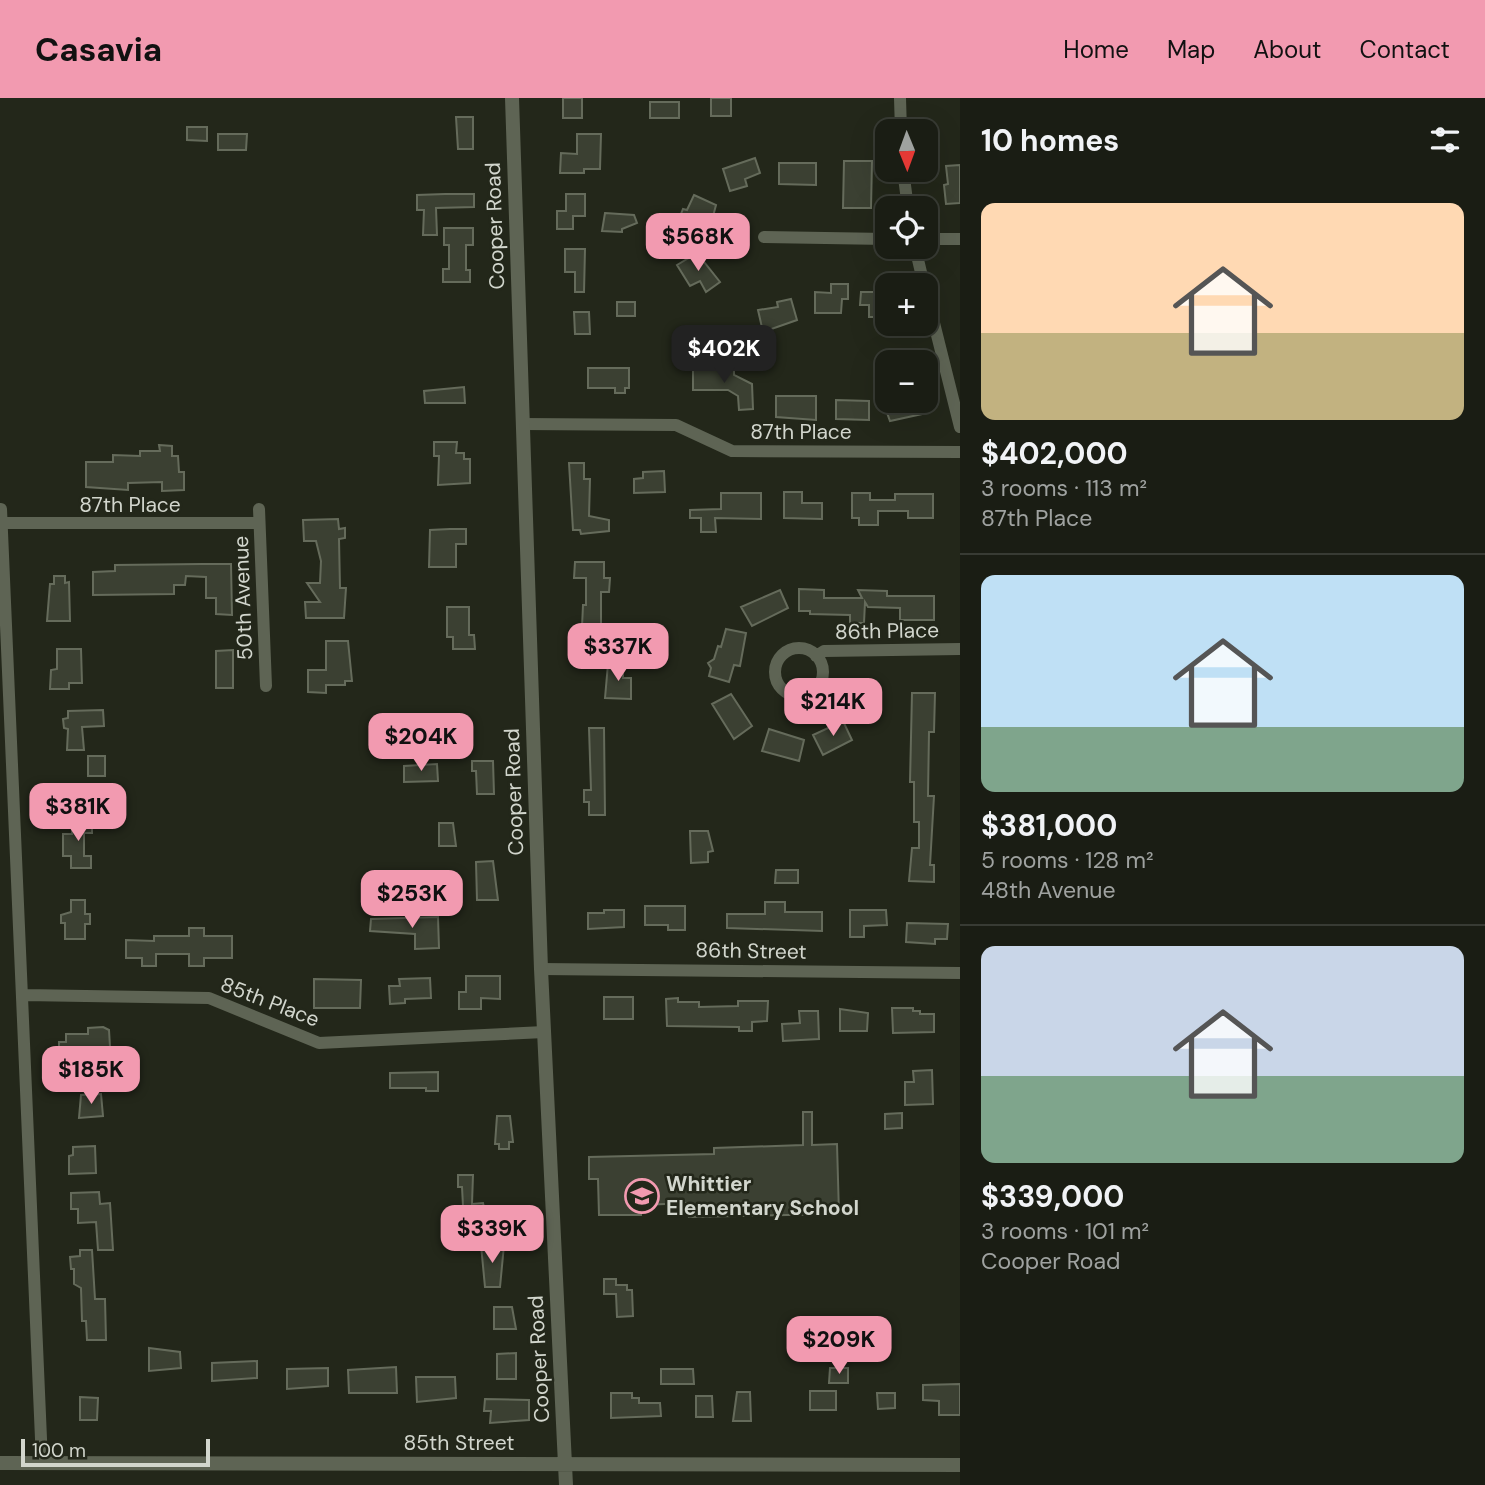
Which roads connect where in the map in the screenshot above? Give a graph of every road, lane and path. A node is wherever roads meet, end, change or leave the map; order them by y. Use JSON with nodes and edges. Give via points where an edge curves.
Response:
{"nodes":[{"id":1,"x":512,"y":98,"type":"edge"},
{"id":2,"x":900,"y":98,"type":"edge"},
{"id":3,"x":901,"y":119,"type":"edge"},
{"id":4,"x":764,"y":237,"type":"dead end"},
{"id":5,"x":875,"y":239,"type":"edge"},
{"id":6,"x":938,"y":239,"type":"edge"},
{"id":7,"x":960,"y":239,"type":"edge"},
{"id":8,"x":937,"y":336,"type":"edge"},
{"id":9,"x":522,"y":424,"type":"junction"},
{"id":10,"x":960,"y":427,"type":"edge"},
{"id":11,"x":960,"y":452,"type":"edge"},
{"id":12,"x":1,"y":509,"type":"edge"},
{"id":13,"x":259,"y":509,"type":"dead end"},
{"id":14,"x":1,"y":523,"type":"edge"},
{"id":15,"x":259,"y":523,"type":"junction"},
{"id":16,"x":960,"y":649,"type":"edge"},
{"id":17,"x":816,"y":656,"type":"dead end"},
{"id":18,"x":266,"y":686,"type":"dead end"},
{"id":19,"x":541,"y":969,"type":"junction"},
{"id":20,"x":960,"y":972,"type":"edge"},
{"id":21,"x":24,"y":995,"type":"junction"},
{"id":22,"x":544,"y":1032,"type":"junction"},
{"id":23,"x":41,"y":1462,"type":"junction"},
{"id":24,"x":0,"y":1463,"type":"edge"},
{"id":25,"x":565,"y":1465,"type":"junction"},
{"id":26,"x":960,"y":1465,"type":"edge"},
{"id":27,"x":566,"y":1485,"type":"edge"}],
"edges":[{"from":1,"to":9,"type":"street","name":"Cooper Road"},
{"from":2,"to":3,"type":"street"},
{"from":4,"to":5,"type":"street"},
{"from":6,"to":7,"type":"street"},
{"from":8,"to":10,"type":"street"},
{"from":9,"to":11,"type":"street","name":"87th Place","via":[[676,425],[732,451]]},
{"from":9,"to":19,"type":"street","name":"Cooper Road"},
{"from":12,"to":14,"type":"street"},
{"from":13,"to":15,"type":"street","name":"50th Avenue"},
{"from":14,"to":15,"type":"street","name":"87th Place"},
{"from":14,"to":21,"type":"street"},
{"from":15,"to":18,"type":"street","name":"50th Avenue"},
{"from":16,"to":17,"type":"street","name":"86th Place","via":[[824,651]]},
{"from":19,"to":20,"type":"street","name":"86th Street"},
{"from":19,"to":22,"type":"street","name":"Cooper Road"},
{"from":21,"to":22,"type":"street","name":"85th Place","via":[[209,998],[319,1042]]},
{"from":21,"to":23,"type":"street"},
{"from":22,"to":25,"type":"street","name":"Cooper Road"},
{"from":23,"to":24,"type":"street","name":"85th Street"},
{"from":23,"to":25,"type":"street","name":"85th Street"},
{"from":25,"to":26,"type":"street","name":"85th Street"},
{"from":25,"to":27,"type":"street","name":"Cooper Road"}]}
